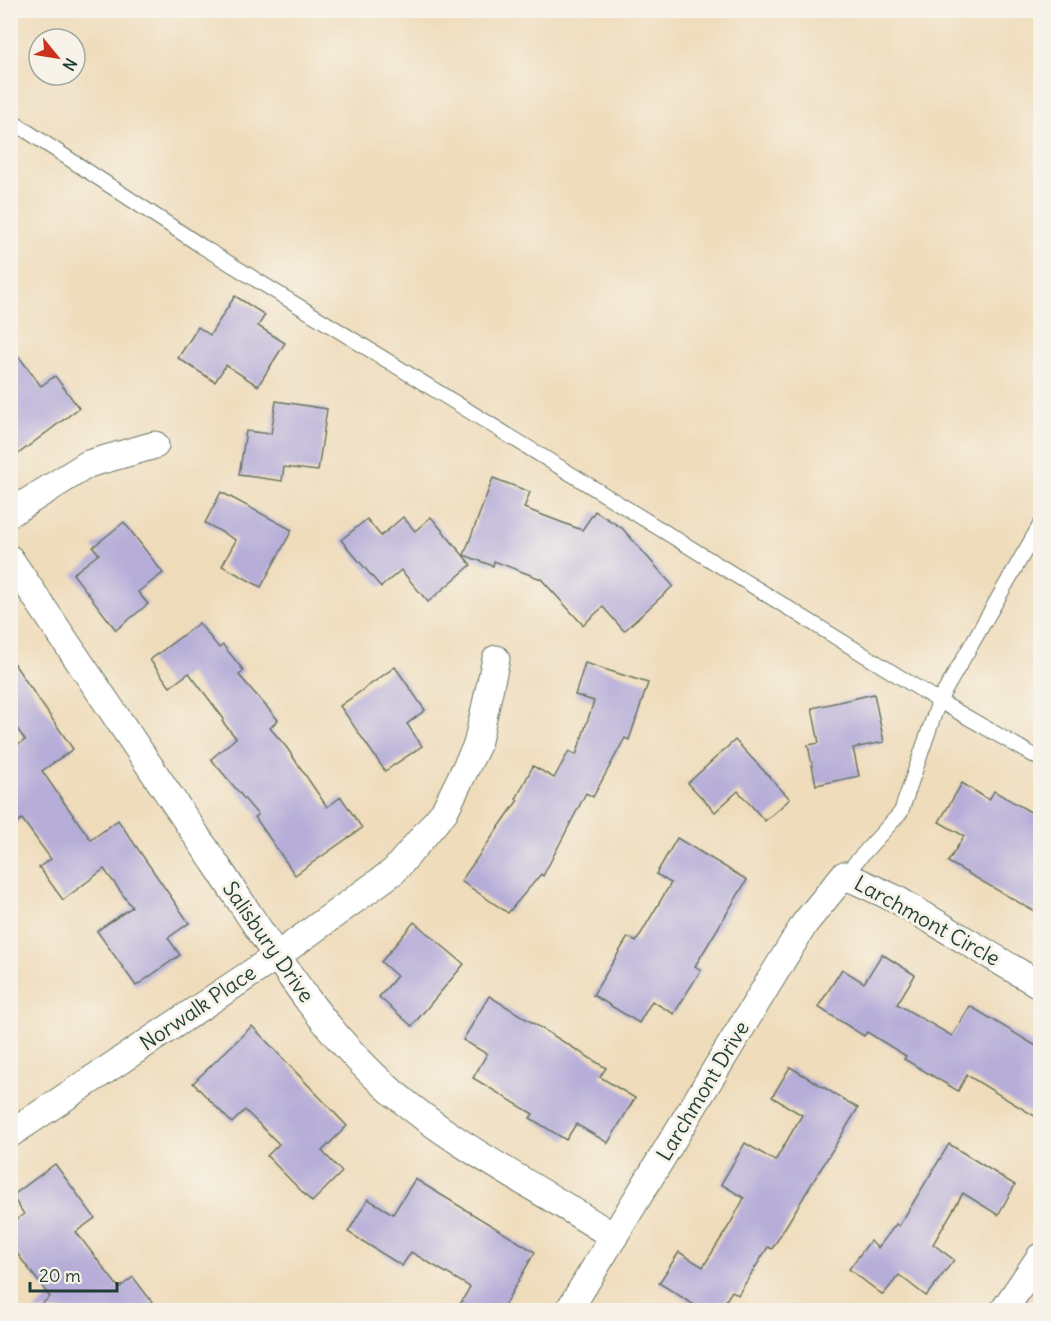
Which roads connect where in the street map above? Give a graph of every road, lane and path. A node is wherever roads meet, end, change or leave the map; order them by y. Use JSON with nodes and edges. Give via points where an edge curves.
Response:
{"nodes":[{"id":1,"x":10,"y":120,"type":"edge"},
{"id":2,"x":155,"y":445,"type":"dead end"},
{"id":3,"x":10,"y":513,"type":"edge"},
{"id":4,"x":1041,"y":525,"type":"edge"},
{"id":5,"x":10,"y":559,"type":"edge"},
{"id":6,"x":496,"y":659,"type":"dead end"},
{"id":7,"x":939,"y":701,"type":"junction"},
{"id":8,"x":1041,"y":759,"type":"edge"},
{"id":9,"x":844,"y":875,"type":"junction"},
{"id":10,"x":276,"y":956,"type":"junction"},
{"id":11,"x":1041,"y":985,"type":"edge"},
{"id":12,"x":10,"y":1134,"type":"edge"},
{"id":13,"x":614,"y":1237,"type":"junction"},
{"id":14,"x":1041,"y":1257,"type":"edge"},
{"id":15,"x":569,"y":1311,"type":"edge"},
{"id":16,"x":1004,"y":1311,"type":"edge"}],
"edges":[{"from":1,"to":7,"type":"lane","via":[[203,247]]},
{"from":2,"to":3,"type":"street","via":[[88,464]]},
{"from":4,"to":7,"type":"lane"},
{"from":5,"to":10,"type":"street","name":"Salisbury Drive"},
{"from":6,"to":10,"type":"street","name":"Norwalk Place","via":[[477,744],[444,812],[394,871]]},
{"from":7,"to":8,"type":"lane"},
{"from":7,"to":9,"type":"lane","via":[[901,812]]},
{"from":9,"to":11,"type":"street","name":"Larchmont Circle","via":[[896,899]]},
{"from":9,"to":13,"type":"street","name":"Larchmont Drive","via":[[805,923]]},
{"from":10,"to":12,"type":"street","name":"Norwalk Place"},
{"from":10,"to":13,"type":"street","name":"Salisbury Drive","via":[[327,1026],[389,1090],[451,1137]]},
{"from":13,"to":15,"type":"street","name":"Larchmont Drive"},
{"from":14,"to":16,"type":"street"}]}
